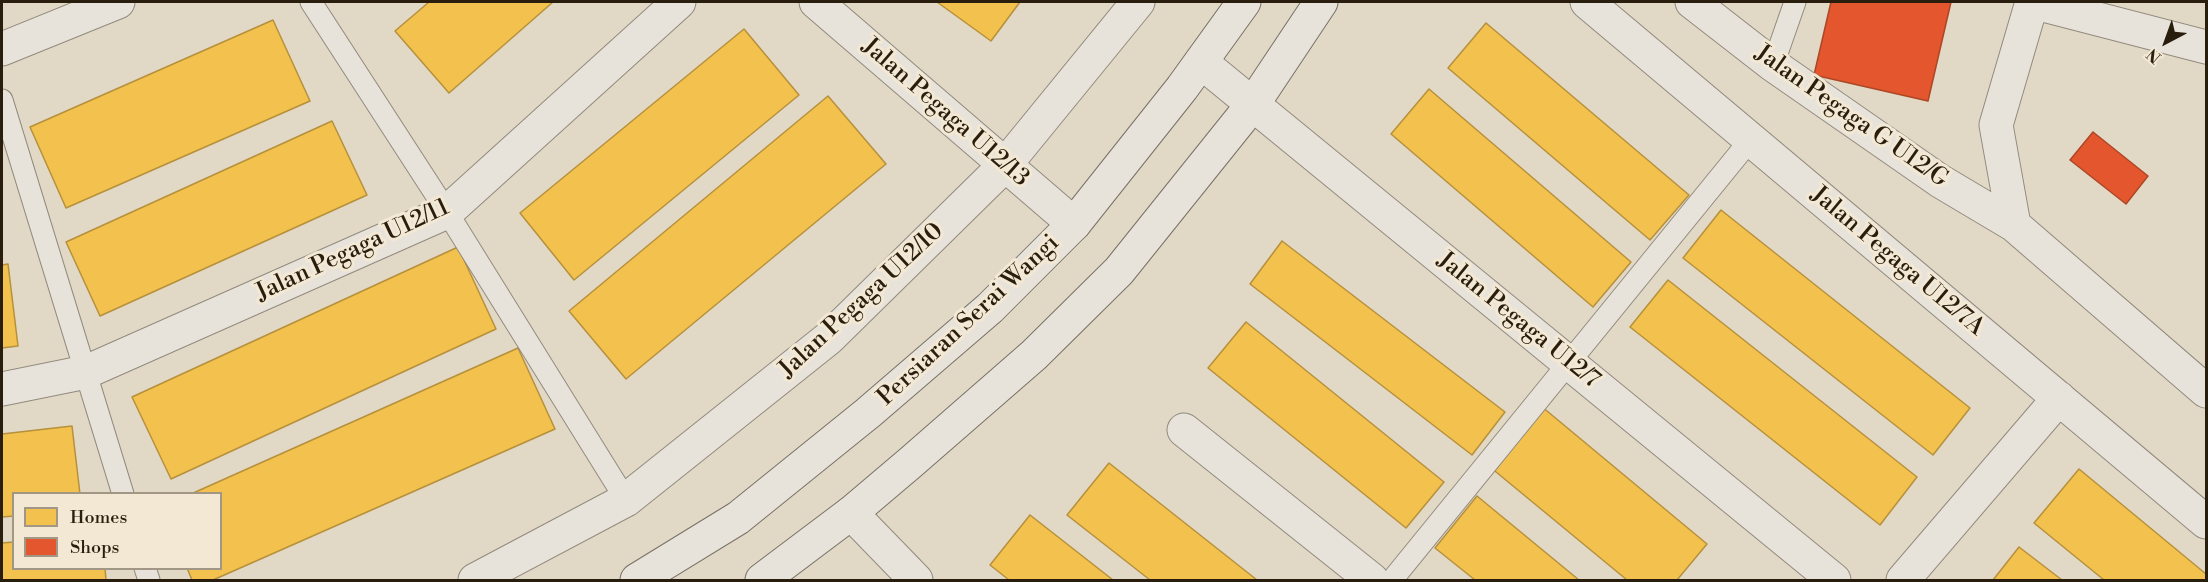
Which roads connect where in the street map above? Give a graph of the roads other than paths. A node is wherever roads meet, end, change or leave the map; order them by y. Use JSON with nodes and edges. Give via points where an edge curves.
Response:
{"nodes":[{"id":1,"x":118,"y":2,"type":"edge"},
{"id":2,"x":311,"y":2,"type":"edge"},
{"id":3,"x":679,"y":2,"type":"edge"},
{"id":4,"x":816,"y":2,"type":"edge"},
{"id":5,"x":1138,"y":2,"type":"edge"},
{"id":6,"x":1244,"y":2,"type":"edge"},
{"id":7,"x":1321,"y":2,"type":"edge"},
{"id":8,"x":1587,"y":2,"type":"edge"},
{"id":9,"x":1692,"y":2,"type":"edge"},
{"id":10,"x":1795,"y":2,"type":"edge"},
{"id":11,"x":2032,"y":2,"type":"edge"},
{"id":12,"x":2206,"y":47,"type":"edge"},
{"id":13,"x":2,"y":49,"type":"edge"},
{"id":14,"x":1201,"y":62,"type":"junction"},
{"id":15,"x":1773,"y":65,"type":"junction"},
{"id":16,"x":2,"y":100,"type":"edge"},
{"id":17,"x":1253,"y":104,"type":"junction"},
{"id":18,"x":1751,"y":139,"type":"junction"},
{"id":19,"x":1005,"y":165,"type":"junction"},
{"id":20,"x":447,"y":212,"type":"junction"},
{"id":21,"x":1074,"y":224,"type":"junction"},
{"id":22,"x":2014,"y":225,"type":"junction"},
{"id":23,"x":1569,"y":363,"type":"junction"},
{"id":24,"x":86,"y":372,"type":"junction"},
{"id":25,"x":2,"y":389,"type":"edge"},
{"id":26,"x":2206,"y":391,"type":"edge"},
{"id":27,"x":2059,"y":398,"type":"junction"},
{"id":28,"x":1184,"y":429,"type":"dead end"},
{"id":29,"x":122,"y":492,"type":"edge"},
{"id":30,"x":626,"y":500,"type":"junction"},
{"id":31,"x":851,"y":513,"type":"junction"},
{"id":32,"x":2206,"y":522,"type":"edge"},
{"id":33,"x":475,"y":580,"type":"edge"},
{"id":34,"x":637,"y":580,"type":"edge"},
{"id":35,"x":762,"y":580,"type":"edge"},
{"id":36,"x":916,"y":580,"type":"edge"},
{"id":37,"x":1372,"y":580,"type":"edge"},
{"id":38,"x":1392,"y":580,"type":"edge"},
{"id":39,"x":1834,"y":580,"type":"edge"},
{"id":40,"x":1903,"y":580,"type":"edge"}],
"edges":[{"from":1,"to":13,"type":"street"},
{"from":2,"to":20,"type":"lane"},
{"from":3,"to":20,"type":"street","name":"Jalan Pegaga U12/11"},
{"from":4,"to":19,"type":"street","name":"Jalan Pegaga U12/13"},
{"from":5,"to":19,"type":"street","name":"Jalan Pegaga U12/10"},
{"from":6,"to":14,"type":"street","name":"Persiaran Serai Wangi"},
{"from":7,"to":17,"type":"street"},
{"from":8,"to":18,"type":"street","name":"Jalan Pegaga U12/7A"},
{"from":9,"to":15,"type":"street","name":"Jalan Pegaga G U12/G"},
{"from":10,"to":15,"type":"lane"},
{"from":11,"to":12,"type":"street"},
{"from":11,"to":22,"type":"street","via":[[1996,125]]},
{"from":14,"to":17,"type":"street","name":"Jalan Pegaga U12/7"},
{"from":14,"to":21,"type":"street","name":"Persiaran Serai Wangi"},
{"from":15,"to":22,"type":"street","name":"Jalan Pegaga G U12/G","via":[[1940,181]]},
{"from":16,"to":24,"type":"lane"},
{"from":17,"to":23,"type":"street","name":"Jalan Pegaga U12/7"},
{"from":17,"to":31,"type":"street","via":[[1119,271],[1034,355]]},
{"from":18,"to":23,"type":"lane"},
{"from":18,"to":27,"type":"street","name":"Jalan Pegaga U12/7A"},
{"from":19,"to":21,"type":"street","name":"Jalan Pegaga U12/13"},
{"from":19,"to":30,"type":"street","name":"Jalan Pegaga U12/10","via":[[829,338]]},
{"from":20,"to":24,"type":"street","name":"Jalan Pegaga U12/11"},
{"from":20,"to":30,"type":"lane"},
{"from":21,"to":34,"type":"street","name":"Persiaran Serai Wangi","via":[[990,308],[738,519]]},
{"from":22,"to":26,"type":"street","name":"Jalan Pegaga G U12/G"},
{"from":23,"to":38,"type":"lane"},
{"from":23,"to":39,"type":"street","name":"Jalan Pegaga U12/7"},
{"from":24,"to":25,"type":"street","name":"Jalan Pegaga U12/11"},
{"from":24,"to":29,"type":"lane"},
{"from":27,"to":32,"type":"street","name":"Jalan Pegaga U12/7A"},
{"from":27,"to":40,"type":"street"},
{"from":28,"to":37,"type":"street"},
{"from":30,"to":33,"type":"street","name":"Jalan Pegaga U12/10"},
{"from":31,"to":35,"type":"street"},
{"from":31,"to":36,"type":"street"}]}
